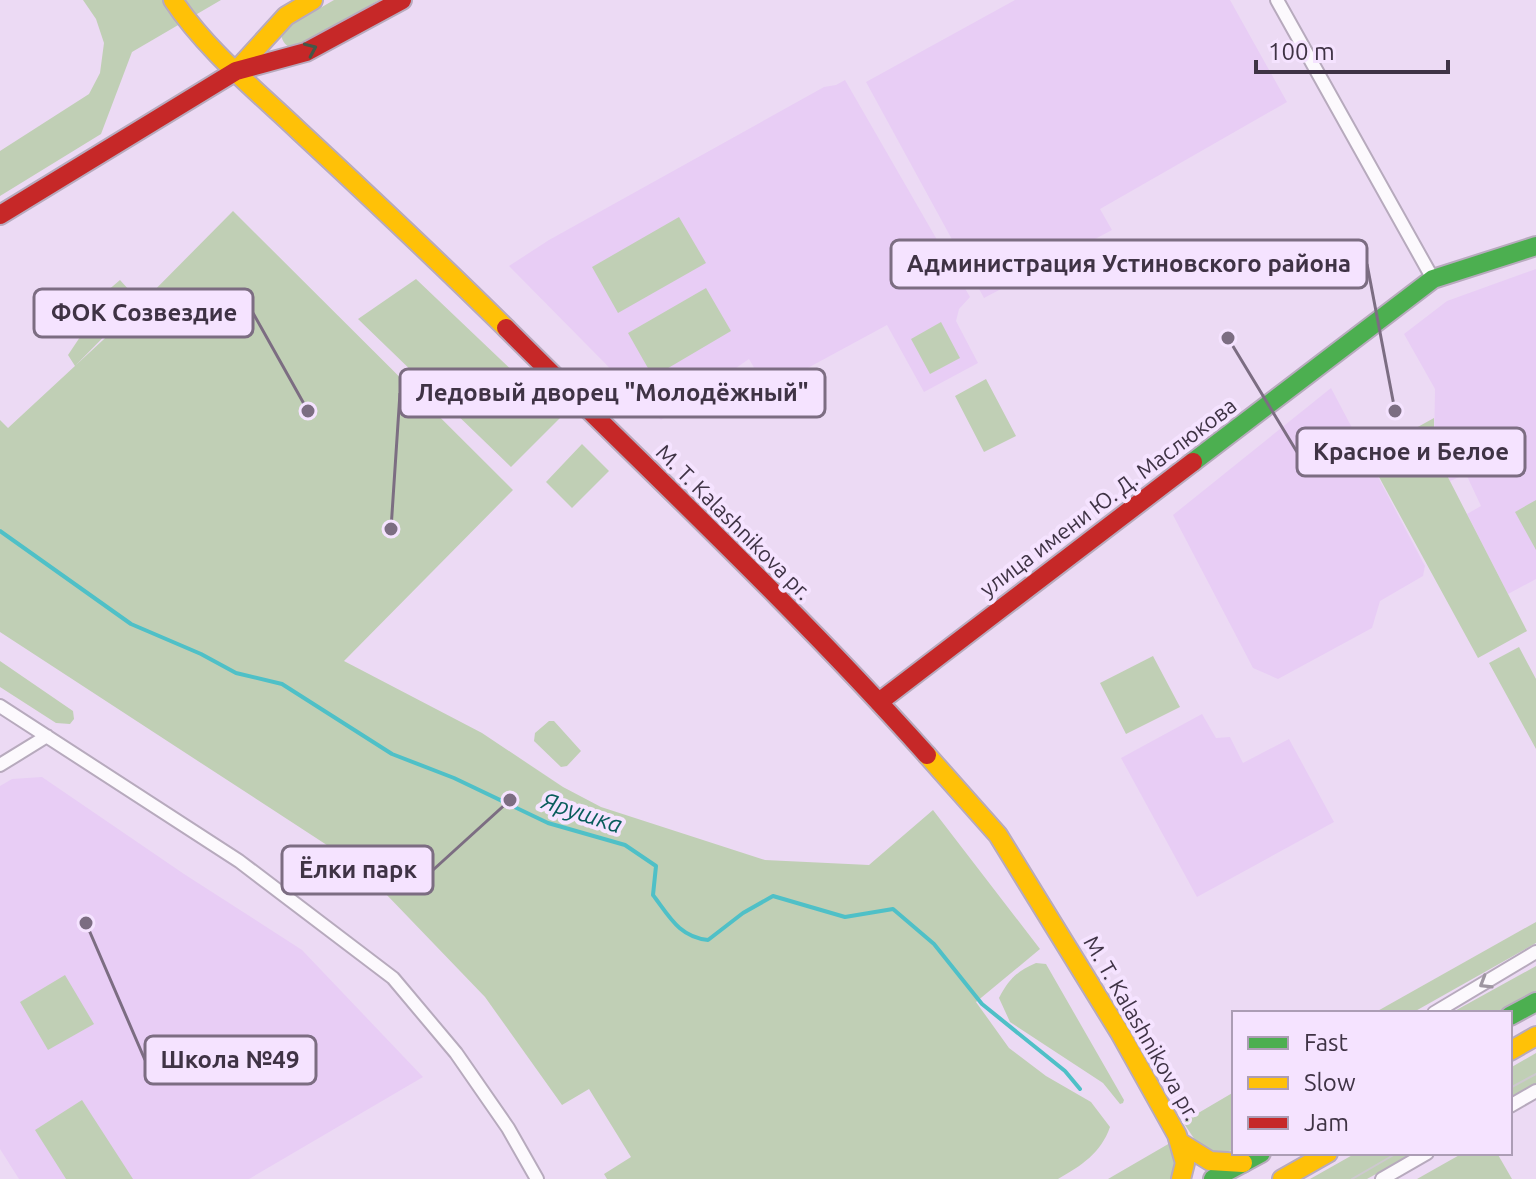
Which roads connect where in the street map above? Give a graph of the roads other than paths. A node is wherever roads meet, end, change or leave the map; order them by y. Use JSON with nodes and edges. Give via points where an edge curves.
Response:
{"nodes":[{"id":1,"x":173,"y":0,"type":"edge"},
{"id":2,"x":313,"y":0,"type":"edge"},
{"id":3,"x":402,"y":0,"type":"edge"},
{"id":4,"x":1277,"y":0,"type":"edge"},
{"id":5,"x":236,"y":71,"type":"junction"},
{"id":6,"x":0,"y":215,"type":"edge"},
{"id":7,"x":1536,"y":246,"type":"edge"},
{"id":8,"x":1433,"y":279,"type":"junction"},
{"id":9,"x":879,"y":702,"type":"junction"},
{"id":10,"x":0,"y":706,"type":"edge"},
{"id":11,"x":47,"y":736,"type":"junction"},
{"id":12,"x":0,"y":765,"type":"edge"},
{"id":13,"x":1536,"y":952,"type":"edge"},
{"id":14,"x":1536,"y":1002,"type":"edge"},
{"id":15,"x":1437,"y":1011,"type":"edge"},
{"id":16,"x":1512,"y":1015,"type":"edge"},
{"id":17,"x":1536,"y":1036,"type":"edge"},
{"id":18,"x":1512,"y":1050,"type":"edge"},
{"id":19,"x":1536,"y":1091,"type":"edge"},
{"id":20,"x":1512,"y":1105,"type":"edge"},
{"id":21,"x":1181,"y":1143,"type":"junction"},
{"id":22,"x":1257,"y":1155,"type":"edge"},
{"id":23,"x":1324,"y":1155,"type":"edge"},
{"id":24,"x":1424,"y":1155,"type":"edge"},
{"id":25,"x":1243,"y":1163,"type":"junction"},
{"id":26,"x":537,"y":1179,"type":"edge"},
{"id":27,"x":1181,"y":1179,"type":"edge"},
{"id":28,"x":1213,"y":1179,"type":"edge"},
{"id":29,"x":1282,"y":1179,"type":"edge"},
{"id":30,"x":1382,"y":1179,"type":"edge"}],
"edges":[{"from":1,"to":5,"type":"street","name":"M. T. Kalashnikova pr."},
{"from":2,"to":5,"type":"street","via":[[286,16]]},
{"from":5,"to":3,"type":"street","one_way":true,"via":[[306,52]]},
{"from":4,"to":8,"type":"street"},
{"from":5,"to":6,"type":"street"},
{"from":5,"to":9,"type":"street","name":"M. T. Kalashnikova pr.","via":[[434,257]]},
{"from":7,"to":8,"type":"street","name":"улица имени Ю. Д. Маслюкова"},
{"from":8,"to":9,"type":"street","name":"улица имени Ю. Д. Маслюкова"},
{"from":9,"to":21,"type":"street","name":"M. T. Kalashnikova pr.","via":[[998,835]]},
{"from":10,"to":11,"type":"street"},
{"from":11,"to":12,"type":"street"},
{"from":11,"to":26,"type":"street","via":[[239,861],[393,978],[456,1053]]},
{"from":13,"to":15,"type":"street","one_way":true},
{"from":14,"to":16,"type":"street"},
{"from":17,"to":18,"type":"street"},
{"from":19,"to":20,"type":"street"},
{"from":21,"to":25,"type":"street","via":[[1214,1164]]},
{"from":21,"to":27,"type":"street"},
{"from":22,"to":25,"type":"street"},
{"from":23,"to":29,"type":"street"},
{"from":24,"to":30,"type":"street"},
{"from":25,"to":28,"type":"street"}]}
